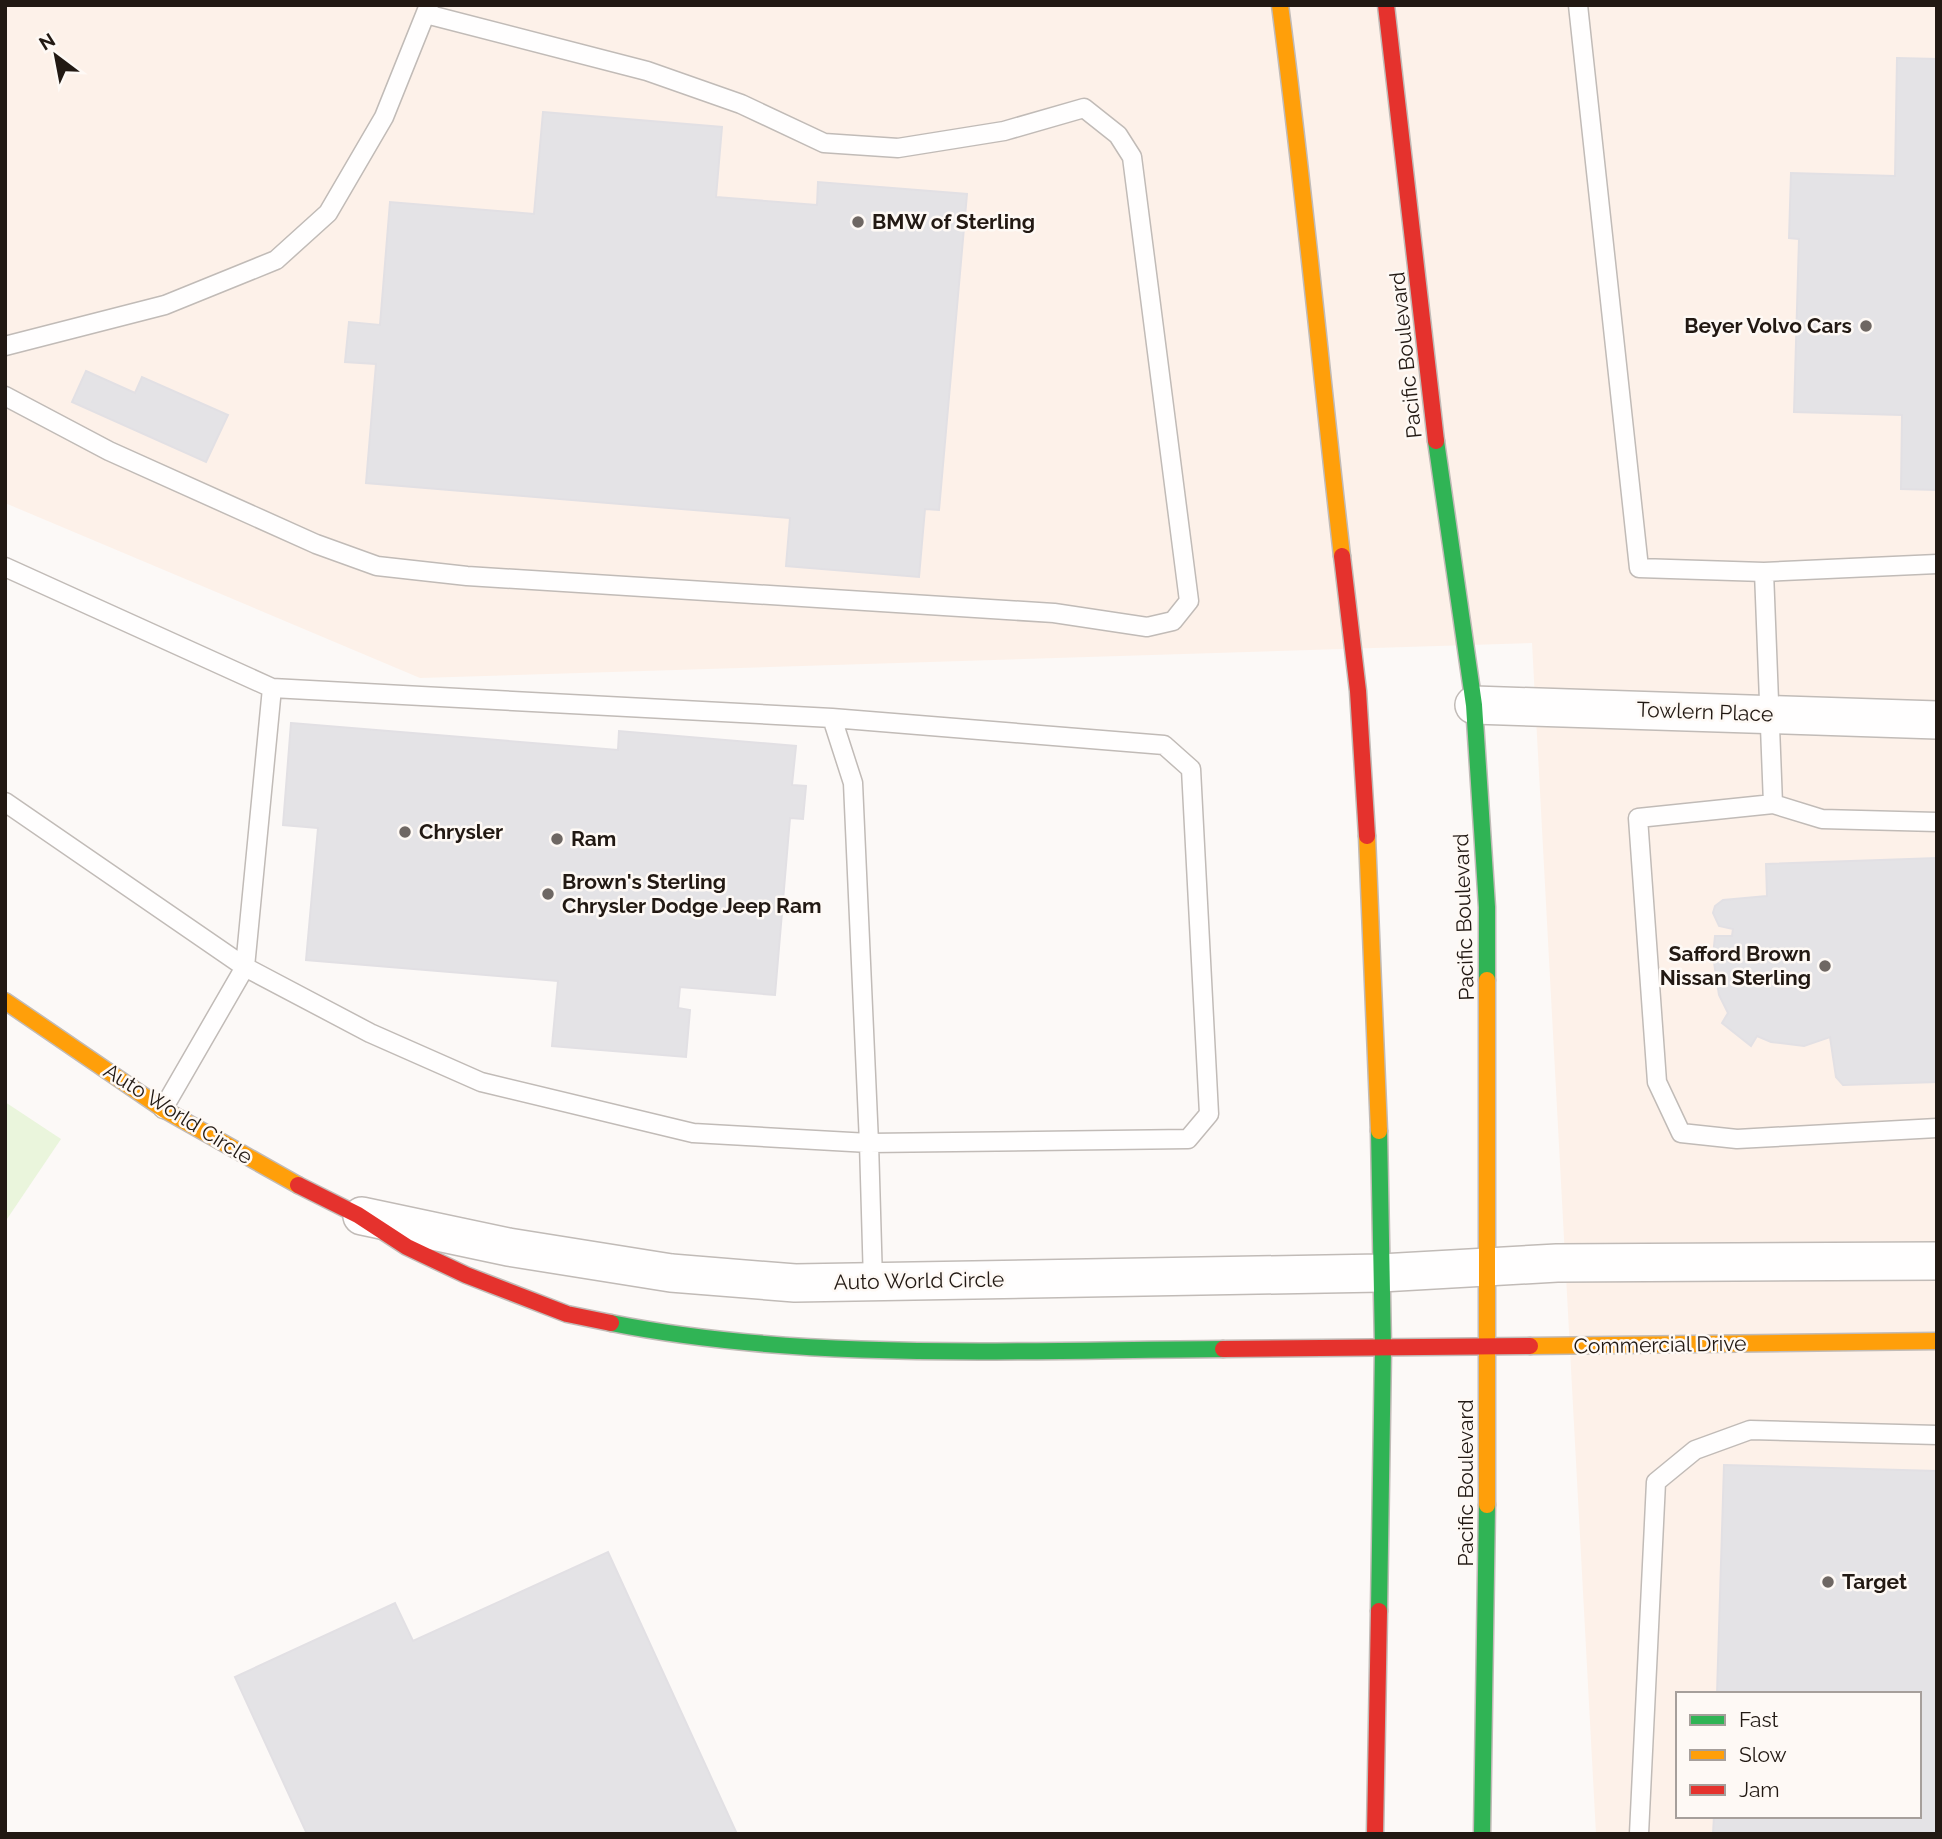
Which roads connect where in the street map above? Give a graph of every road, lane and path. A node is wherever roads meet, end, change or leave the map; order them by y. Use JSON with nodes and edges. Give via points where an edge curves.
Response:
{"nodes":[{"id":1,"x":1280,"y":5,"type":"edge"},
{"id":2,"x":1386,"y":5,"type":"edge"},
{"id":3,"x":1578,"y":5,"type":"edge"},
{"id":4,"x":428,"y":10,"type":"edge"},
{"id":5,"x":5,"y":346,"type":"edge"},
{"id":6,"x":5,"y":396,"type":"edge"},
{"id":7,"x":1937,"y":564,"type":"edge"},
{"id":8,"x":5,"y":567,"type":"edge"},
{"id":9,"x":1764,"y":572,"type":"junction"},
{"id":10,"x":272,"y":688,"type":"junction"},
{"id":11,"x":1474,"y":705,"type":"junction"},
{"id":12,"x":1770,"y":714,"type":"junction"},
{"id":13,"x":832,"y":718,"type":"junction"},
{"id":14,"x":1937,"y":720,"type":"edge"},
{"id":15,"x":5,"y":802,"type":"edge"},
{"id":16,"x":1773,"y":804,"type":"junction"},
{"id":17,"x":1937,"y":822,"type":"edge"},
{"id":18,"x":245,"y":967,"type":"junction"},
{"id":19,"x":5,"y":1001,"type":"edge"},
{"id":20,"x":163,"y":1109,"type":"junction"},
{"id":21,"x":1937,"y":1128,"type":"edge"},
{"id":22,"x":869,"y":1143,"type":"junction"},
{"id":23,"x":358,"y":1215,"type":"junction"},
{"id":24,"x":1937,"y":1261,"type":"edge"},
{"id":25,"x":1487,"y":1267,"type":"junction"},
{"id":26,"x":1381,"y":1273,"type":"junction"},
{"id":27,"x":873,"y":1282,"type":"junction"},
{"id":28,"x":1937,"y":1341,"type":"edge"},
{"id":29,"x":1383,"y":1348,"type":"junction"},
{"id":30,"x":1488,"y":1348,"type":"junction"},
{"id":31,"x":1937,"y":1435,"type":"edge"},
{"id":32,"x":1375,"y":1834,"type":"edge"},
{"id":33,"x":1482,"y":1834,"type":"edge"},
{"id":34,"x":1640,"y":1834,"type":"edge"}],
"edges":[{"from":1,"to":26,"type":"main road","via":[[1306,202],[1358,691],[1378,1084]]},
{"from":2,"to":11,"type":"main road","name":"Pacific Boulevard","via":[[1438,454]]},
{"from":3,"to":9,"type":"lane","via":[[1639,568]]},
{"from":4,"to":5,"type":"lane","via":[[384,117],[328,213],[276,260],[164,305]]},
{"from":4,"to":6,"type":"lane","via":[[647,71],[741,104],[824,143],[898,148],[1004,131],[1084,108],[1118,135],[1132,157],[1189,601],[1173,621],[1147,627],[1054,613],[467,576],[377,566],[316,544],[109,451]]},
{"from":7,"to":9,"type":"lane"},
{"from":8,"to":10,"type":"lane"},
{"from":9,"to":12,"type":"lane"},
{"from":10,"to":13,"type":"lane"},
{"from":10,"to":18,"type":"lane"},
{"from":11,"to":12,"type":"street","name":"Towlern Place"},
{"from":11,"to":25,"type":"main road","name":"Pacific Boulevard","via":[[1487,921]]},
{"from":12,"to":14,"type":"street","name":"Towlern Place"},
{"from":12,"to":16,"type":"lane"},
{"from":13,"to":22,"type":"lane","via":[[853,783]]},
{"from":13,"to":22,"type":"lane","via":[[1164,745],[1191,769],[1209,1114],[1188,1139]]},
{"from":15,"to":18,"type":"lane"},
{"from":16,"to":17,"type":"lane","via":[[1822,819]]},
{"from":16,"to":21,"type":"lane","via":[[1638,818],[1657,1082],[1682,1133],[1737,1139]]},
{"from":18,"to":20,"type":"lane"},
{"from":18,"to":22,"type":"lane","via":[[370,1033],[481,1082],[693,1133]]},
{"from":19,"to":20,"type":"main road","name":"Auto World Circle"},
{"from":20,"to":23,"type":"main road","name":"Auto World Circle"},
{"from":22,"to":27,"type":"lane"},
{"from":23,"to":27,"type":"street","name":"Auto World Circle","via":[[508,1247],[671,1272],[795,1283]]},
{"from":23,"to":29,"type":"main road","name":"Auto World Circle","via":[[407,1247],[555,1309],[665,1333],[765,1346]]},
{"from":24,"to":25,"type":"street"},
{"from":25,"to":26,"type":"street","name":"Auto World Circle"},
{"from":25,"to":30,"type":"main road","name":"Pacific Boulevard"},
{"from":26,"to":27,"type":"street","name":"Auto World Circle"},
{"from":26,"to":29,"type":"main road"},
{"from":28,"to":30,"type":"main road","name":"Commercial Drive"},
{"from":29,"to":30,"type":"main road","name":"Commercial Drive"},
{"from":29,"to":32,"type":"main road"},
{"from":30,"to":33,"type":"main road","name":"Pacific Boulevard"},
{"from":31,"to":34,"type":"lane","via":[[1750,1430],[1695,1450],[1656,1482]]}]}
